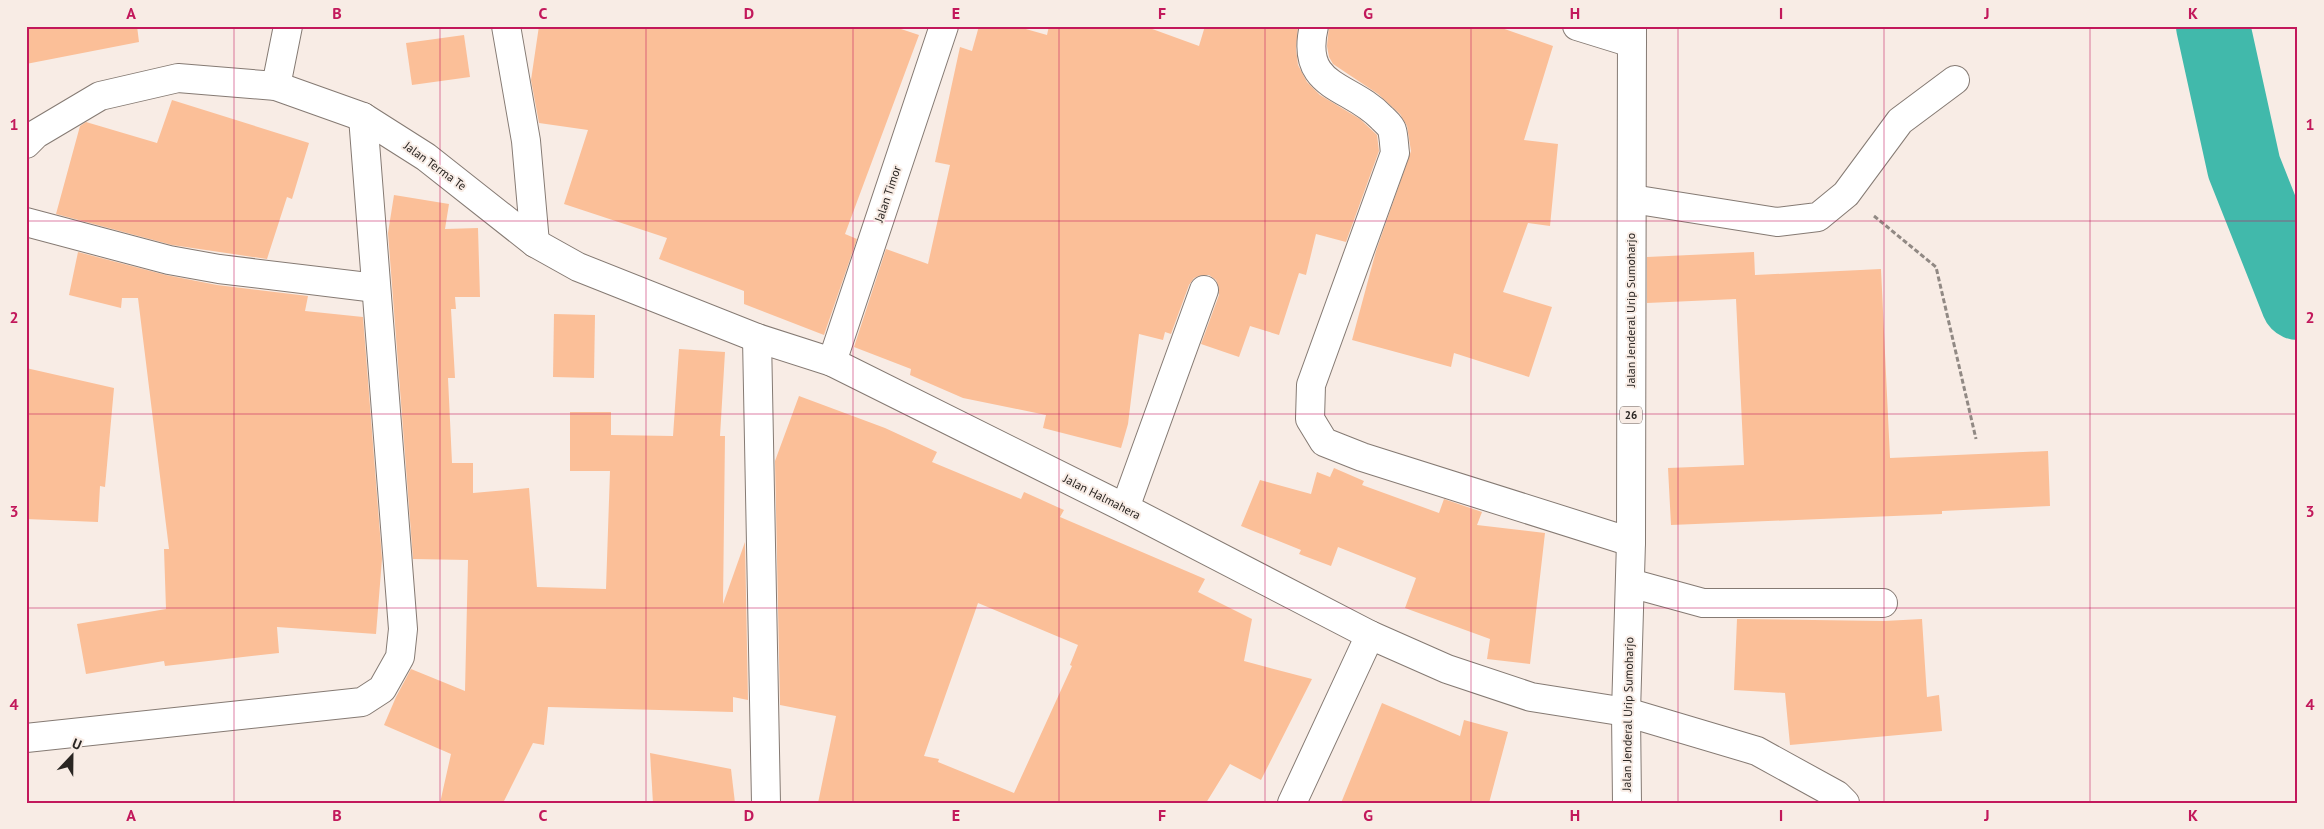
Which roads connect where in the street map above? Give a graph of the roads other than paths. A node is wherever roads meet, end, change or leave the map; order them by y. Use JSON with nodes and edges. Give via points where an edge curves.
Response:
{"nodes":[{"id":1,"x":288,"y":26,"type":"edge"},
{"id":2,"x":506,"y":26,"type":"edge"},
{"id":3,"x":944,"y":26,"type":"edge"},
{"id":4,"x":1314,"y":26,"type":"edge"},
{"id":5,"x":1577,"y":26,"type":"edge"},
{"id":6,"x":1632,"y":35,"type":"edge"},
{"id":7,"x":1955,"y":80,"type":"dead end"},
{"id":8,"x":276,"y":86,"type":"junction"},
{"id":9,"x":363,"y":117,"type":"junction"},
{"id":10,"x":26,"y":144,"type":"edge"},
{"id":11,"x":1632,"y":199,"type":"junction"},
{"id":12,"x":26,"y":222,"type":"edge"},
{"id":13,"x":534,"y":243,"type":"junction"},
{"id":14,"x":376,"y":288,"type":"junction"},
{"id":15,"x":1204,"y":290,"type":"dead end"},
{"id":16,"x":757,"y":338,"type":"junction"},
{"id":17,"x":832,"y":362,"type":"junction"},
{"id":18,"x":1125,"y":508,"type":"junction"},
{"id":19,"x":1631,"y":542,"type":"junction"},
{"id":20,"x":1630,"y":583,"type":"junction"},
{"id":21,"x":1883,"y":603,"type":"dead end"},
{"id":22,"x":1370,"y":635,"type":"junction"},
{"id":23,"x":1626,"y":712,"type":"junction"},
{"id":24,"x":26,"y":738,"type":"edge"},
{"id":25,"x":1839,"y":800,"type":"edge"},
{"id":26,"x":766,"y":803,"type":"edge"},
{"id":27,"x":1292,"y":803,"type":"edge"},
{"id":28,"x":1627,"y":803,"type":"edge"}],
"edges":[{"from":1,"to":8,"type":"main road"},
{"from":2,"to":13,"type":"main road","via":[[526,141]]},
{"from":3,"to":17,"type":"main road","name":"Jalan Timor"},
{"from":4,"to":19,"type":"main road","via":[[1312,63],[1327,82],[1373,108],[1392,128],[1395,153],[1311,385],[1310,419],[1324,442]]},
{"from":5,"to":6,"type":"main road"},
{"from":6,"to":11,"type":"main road","name":"Jalan Jenderal Urip Sumoharjo","number":"26"},
{"from":7,"to":11,"type":"main road","via":[[1900,122],[1846,194],[1818,217],[1778,222]]},
{"from":8,"to":9,"type":"main road","name":"Jalan Terma Te"},
{"from":8,"to":10,"type":"main road","name":"Jalan Terma Te","via":[[178,78],[100,96],[36,134]]},
{"from":9,"to":13,"type":"main road","name":"Jalan Terma Te","via":[[426,157]]},
{"from":9,"to":14,"type":"main road"},
{"from":11,"to":19,"type":"main road","name":"Jalan Jenderal Urip Sumoharjo","number":"26"},
{"from":12,"to":14,"type":"main road","via":[[169,260]]},
{"from":13,"to":16,"type":"main road","name":"Jalan Terma Te","via":[[578,266]]},
{"from":14,"to":24,"type":"main road","via":[[403,629],[400,658],[382,688],[362,702]]},
{"from":15,"to":18,"type":"main road"},
{"from":16,"to":17,"type":"main road","name":"Jalan Terma Te"},
{"from":16,"to":26,"type":"main road"},
{"from":17,"to":18,"type":"main road","name":"Jalan Halmahera"},
{"from":18,"to":22,"type":"main road","name":"Jalan Halmahera"},
{"from":19,"to":20,"type":"main road","name":"Jalan Jenderal Urip Sumoharjo","number":"26"},
{"from":20,"to":21,"type":"main road","via":[[1703,603]]},
{"from":20,"to":23,"type":"main road","name":"Jalan Jenderal Urip Sumoharjo","number":"26"},
{"from":22,"to":23,"type":"main road","name":"Jalan Halmahera","via":[[1447,669],[1531,697]]},
{"from":22,"to":27,"type":"main road"},
{"from":23,"to":25,"type":"main road","name":"Jalan Halmahera","via":[[1757,751]]},
{"from":23,"to":28,"type":"main road","name":"Jalan Jenderal Urip Sumoharjo","number":"26"}]}
